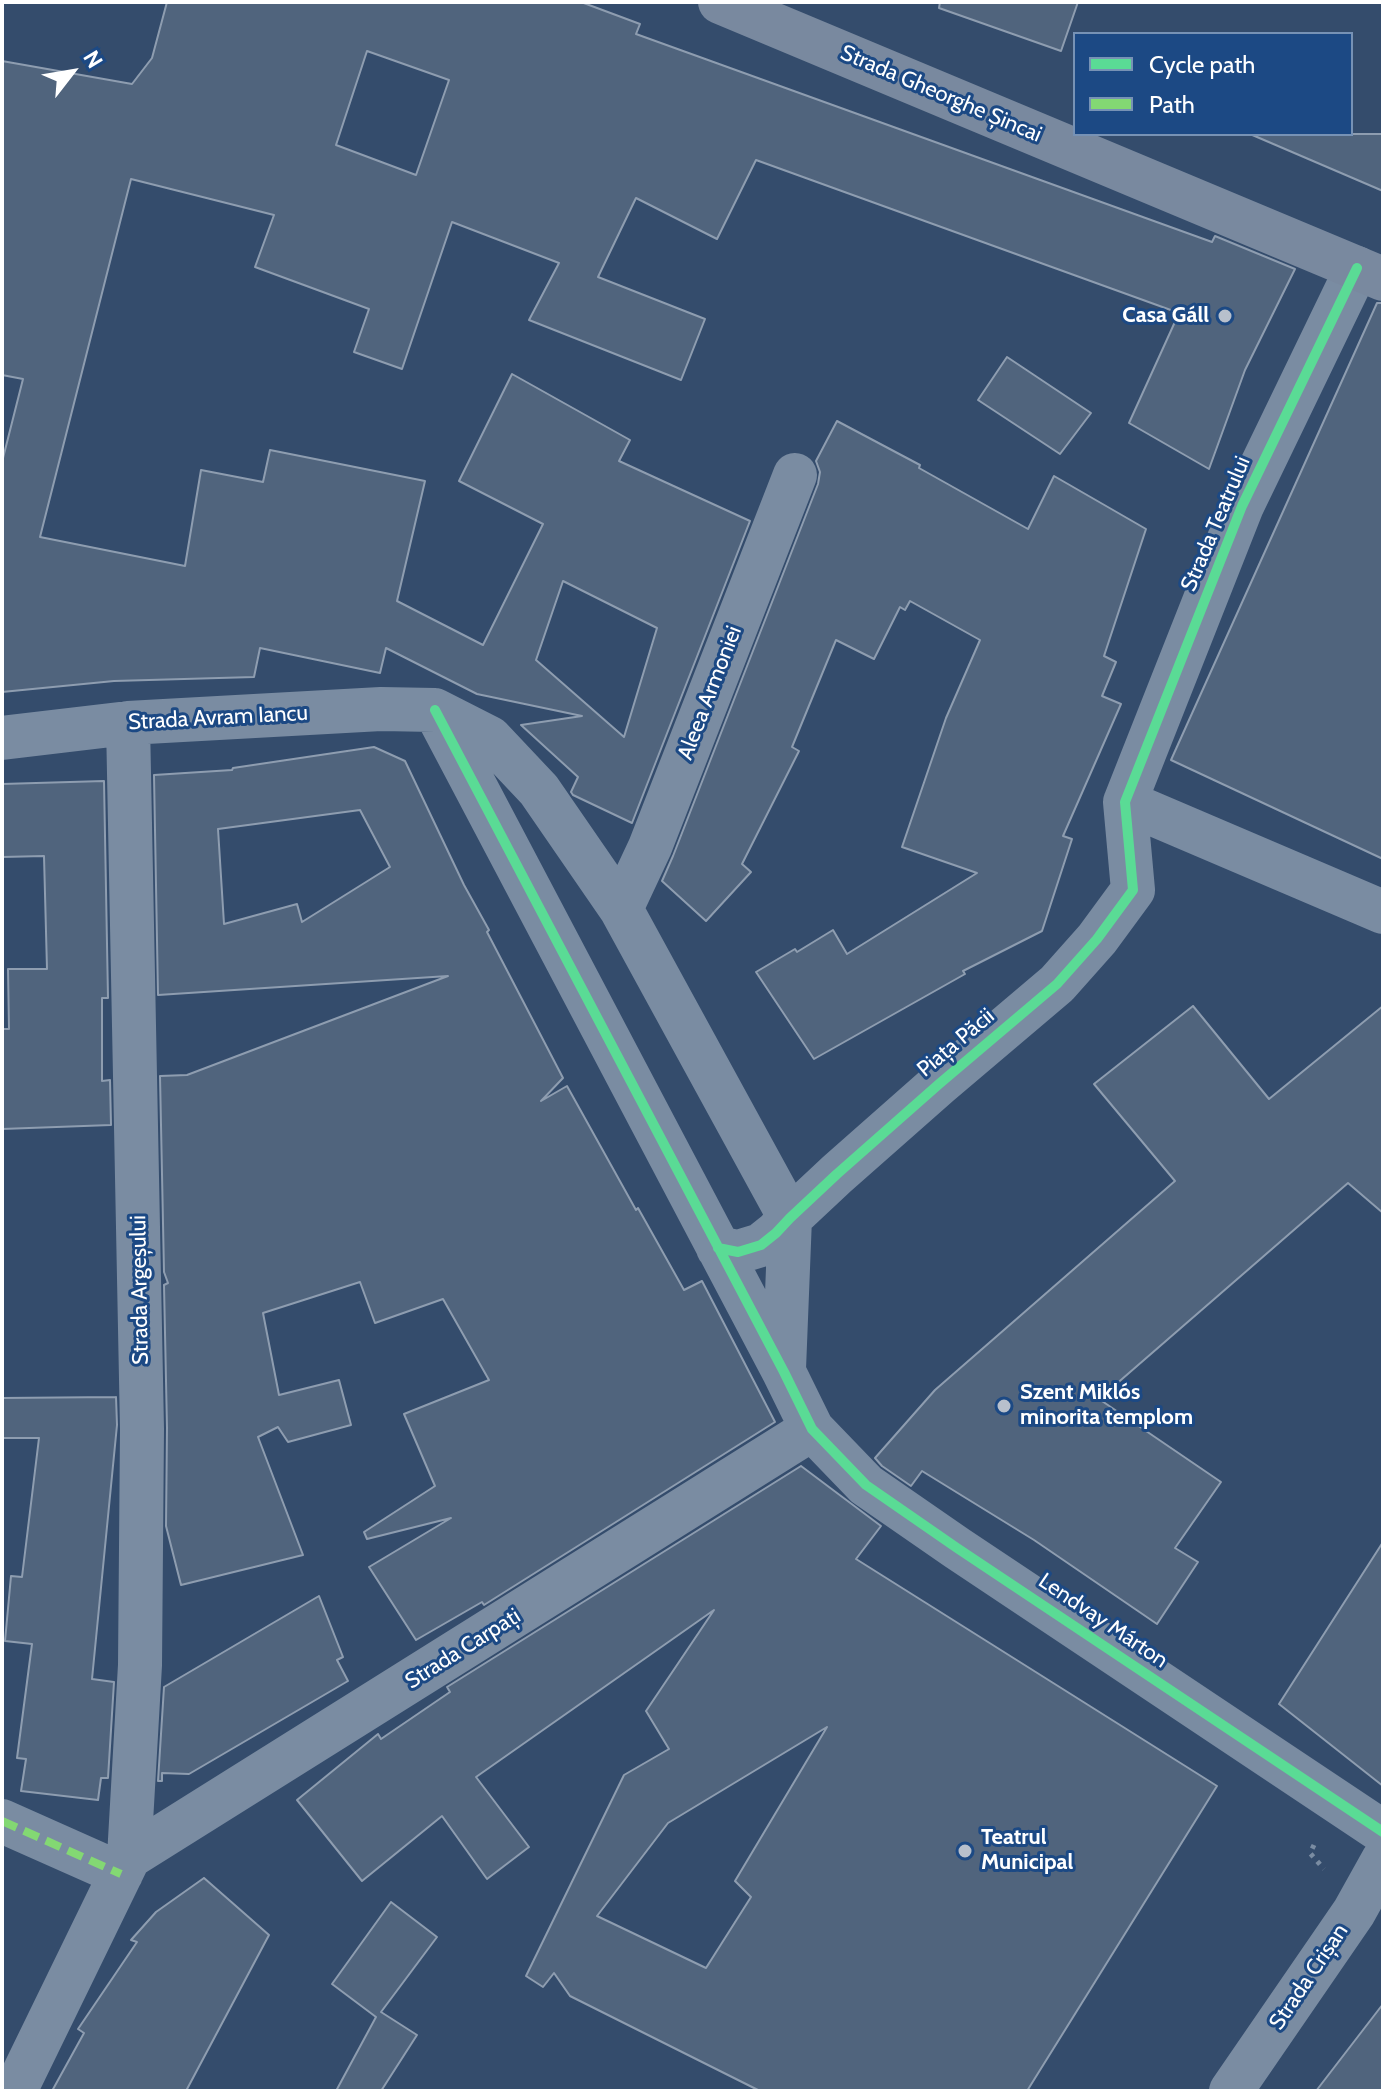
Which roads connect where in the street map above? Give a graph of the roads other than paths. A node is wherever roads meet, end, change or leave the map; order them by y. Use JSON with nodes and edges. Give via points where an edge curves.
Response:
{"nodes":[{"id":1,"x":720,"y":2,"type":"edge"},
{"id":2,"x":1370,"y":273,"type":"edge"},
{"id":3,"x":795,"y":475,"type":"dead end"},
{"id":4,"x":435,"y":710,"type":"junction"},
{"id":5,"x":128,"y":723,"type":"junction"},
{"id":6,"x":2,"y":738,"type":"edge"},
{"id":7,"x":539,"y":790,"type":"junction"},
{"id":8,"x":1125,"y":802,"type":"junction"},
{"id":9,"x":496,"y":829,"type":"junction"},
{"id":10,"x":621,"y":909,"type":"junction"},
{"id":11,"x":1383,"y":912,"type":"edge"},
{"id":12,"x":790,"y":1218,"type":"junction"},
{"id":13,"x":718,"y":1248,"type":"junction"},
{"id":14,"x":784,"y":1372,"type":"junction"},
{"id":15,"x":812,"y":1429,"type":"junction"},
{"id":16,"x":2,"y":1821,"type":"edge"},
{"id":17,"x":1383,"y":1832,"type":"edge"},
{"id":18,"x":1383,"y":1860,"type":"edge"},
{"id":19,"x":125,"y":1866,"type":"junction"},
{"id":20,"x":15,"y":2091,"type":"edge"},
{"id":21,"x":1231,"y":2091,"type":"edge"}],
"edges":[{"from":1,"to":2,"type":"main road","name":"Strada Gheorghe Șincai"},
{"from":2,"to":8,"type":"street","name":"Strada Teatrului","via":[[1242,506]]},
{"from":3,"to":10,"type":"street","name":"Aleea Armoniei"},
{"from":4,"to":5,"type":"street","name":"Strada Avram Iancu"},
{"from":4,"to":7,"type":"street","via":[[490,738]]},
{"from":4,"to":9,"type":"street"},
{"from":5,"to":6,"type":"street","name":"Strada Avram Iancu"},
{"from":5,"to":19,"type":"street","name":"Strada Argeșului","via":[[142,1429],[140,1665]]},
{"from":7,"to":9,"type":"street","via":[[507,810]]},
{"from":7,"to":10,"type":"street"},
{"from":8,"to":11,"type":"street"},
{"from":8,"to":12,"type":"street","name":"Piața Păcii","via":[[1133,890],[1097,939],[1057,984]]},
{"from":9,"to":13,"type":"street"},
{"from":10,"to":12,"type":"street"},
{"from":12,"to":13,"type":"street","name":"Piața Păcii","via":[[761,1245],[738,1252]]},
{"from":12,"to":14,"type":"street"},
{"from":13,"to":14,"type":"street"},
{"from":14,"to":15,"type":"street","name":"Lendvay Márton"},
{"from":15,"to":17,"type":"street","name":"Lendvay Márton","via":[[866,1485]]},
{"from":15,"to":19,"type":"street","name":"Strada Carpați"},
{"from":16,"to":19,"type":"street"},
{"from":18,"to":21,"type":"street","name":"Strada Crișan","via":[[1354,1912]]},
{"from":19,"to":20,"type":"street"}]}
